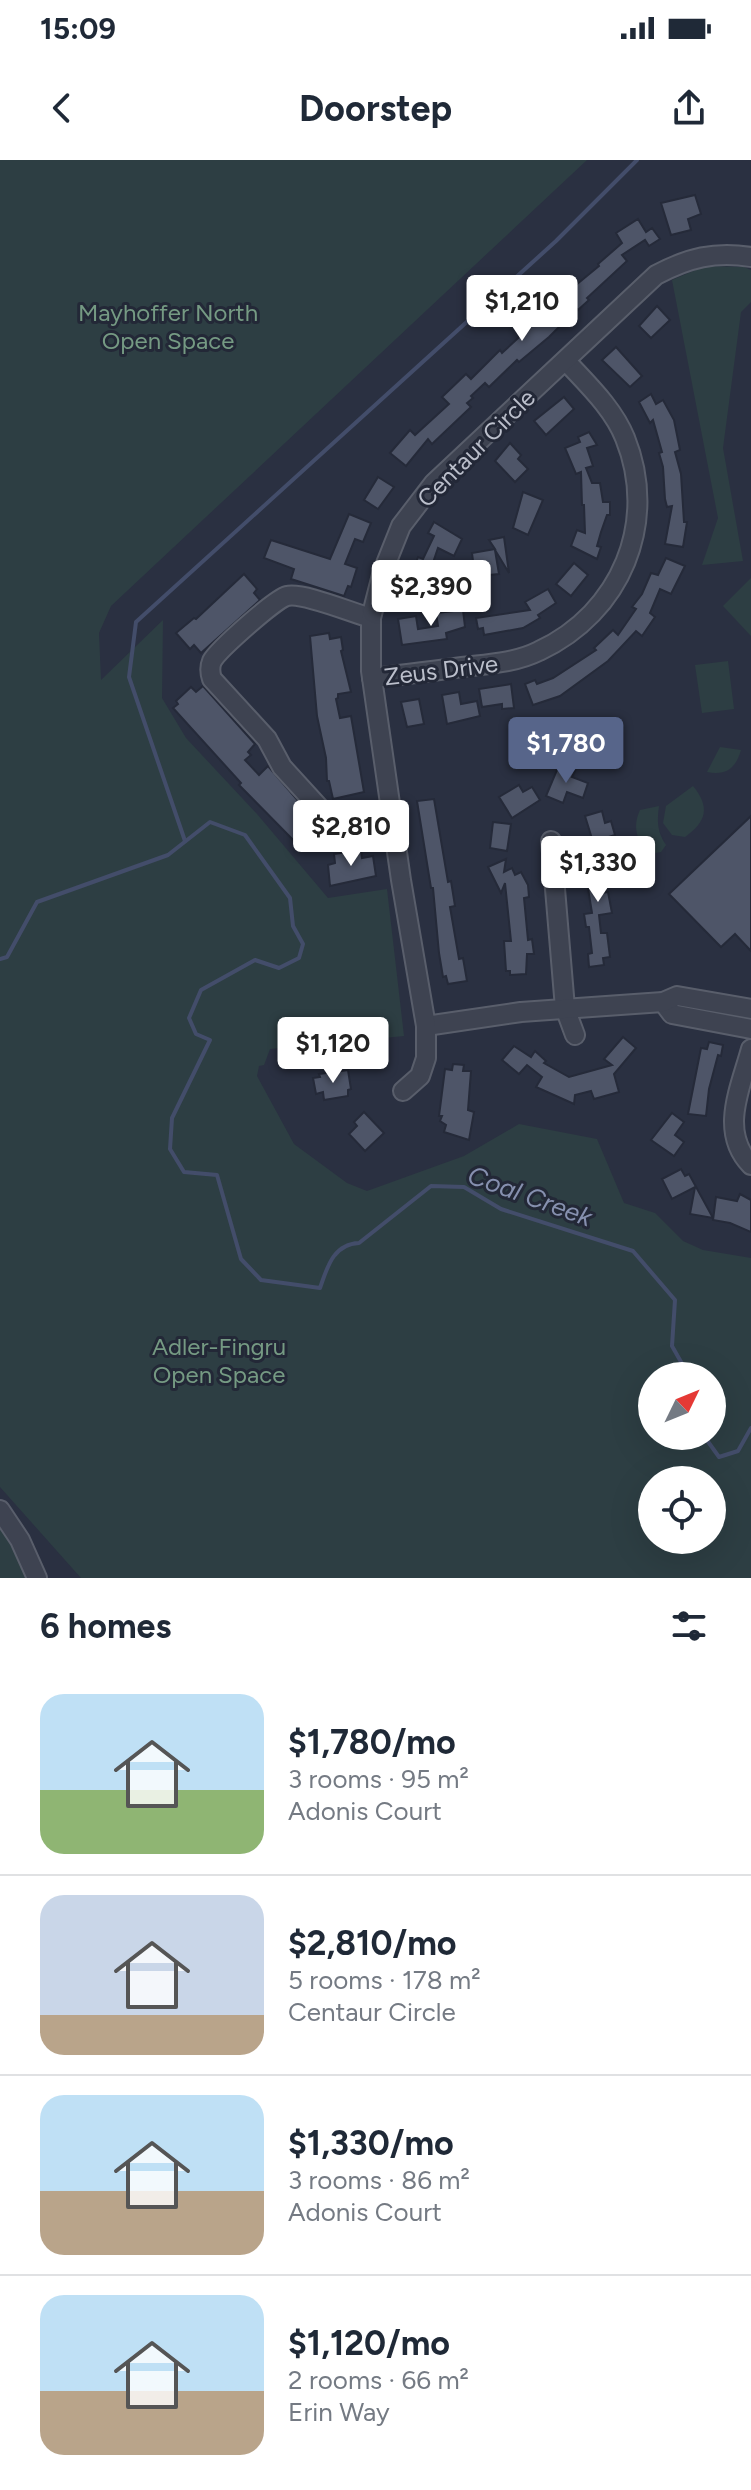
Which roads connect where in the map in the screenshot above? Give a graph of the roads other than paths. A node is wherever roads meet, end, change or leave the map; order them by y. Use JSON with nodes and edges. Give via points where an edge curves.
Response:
{"nodes":[{"id":1,"x":751,"y":257,"type":"edge"},
{"id":2,"x":566,"y":361,"type":"junction"},
{"id":3,"x":371,"y":618,"type":"junction"},
{"id":4,"x":372,"y":678,"type":"junction"},
{"id":5,"x":395,"y":834,"type":"junction"},
{"id":6,"x":551,"y":841,"type":"dead end"},
{"id":7,"x":663,"y":1002,"type":"junction"},
{"id":8,"x":565,"y":1008,"type":"junction"},
{"id":9,"x":751,"y":1009,"type":"edge"},
{"id":10,"x":426,"y":1026,"type":"junction"},
{"id":11,"x":751,"y":1029,"type":"edge"},
{"id":12,"x":575,"y":1035,"type":"dead end"},
{"id":13,"x":751,"y":1049,"type":"edge"},
{"id":14,"x":403,"y":1091,"type":"dead end"},
{"id":15,"x":751,"y":1165,"type":"edge"},
{"id":16,"x":0,"y":1510,"type":"edge"},
{"id":17,"x":37,"y":1578,"type":"edge"}],
"edges":[{"from":1,"to":2,"type":"street","name":"Centaur Circle","via":[[708,255],[656,275]]},
{"from":2,"to":3,"type":"street","name":"Centaur Circle","via":[[451,466],[401,526]]},
{"from":2,"to":4,"type":"street","name":"Zeus Drive","via":[[610,411],[634,466],[637,527],[629,559],[612,592],[575,630],[513,661]]},
{"from":3,"to":4,"type":"street","name":"Centaur Circle"},
{"from":3,"to":5,"type":"street","via":[[287,596],[269,606],[213,659],[210,673],[267,739],[282,767],[345,836]]},
{"from":4,"to":5,"type":"street","name":"Centaur Circle"},
{"from":5,"to":10,"type":"street","name":"Centaur Circle"},
{"from":6,"to":8,"type":"street"},
{"from":7,"to":8,"type":"street"},
{"from":7,"to":9,"type":"street","via":[[677,996]]},
{"from":7,"to":11,"type":"street","via":[[672,1014]]},
{"from":8,"to":10,"type":"street"},
{"from":8,"to":12,"type":"street"},
{"from":10,"to":14,"type":"street","name":"Centaur Circle","via":[[420,1076]]},
{"from":13,"to":15,"type":"street","via":[[733,1116],[736,1145]]},
{"from":16,"to":17,"type":"street"}]}
